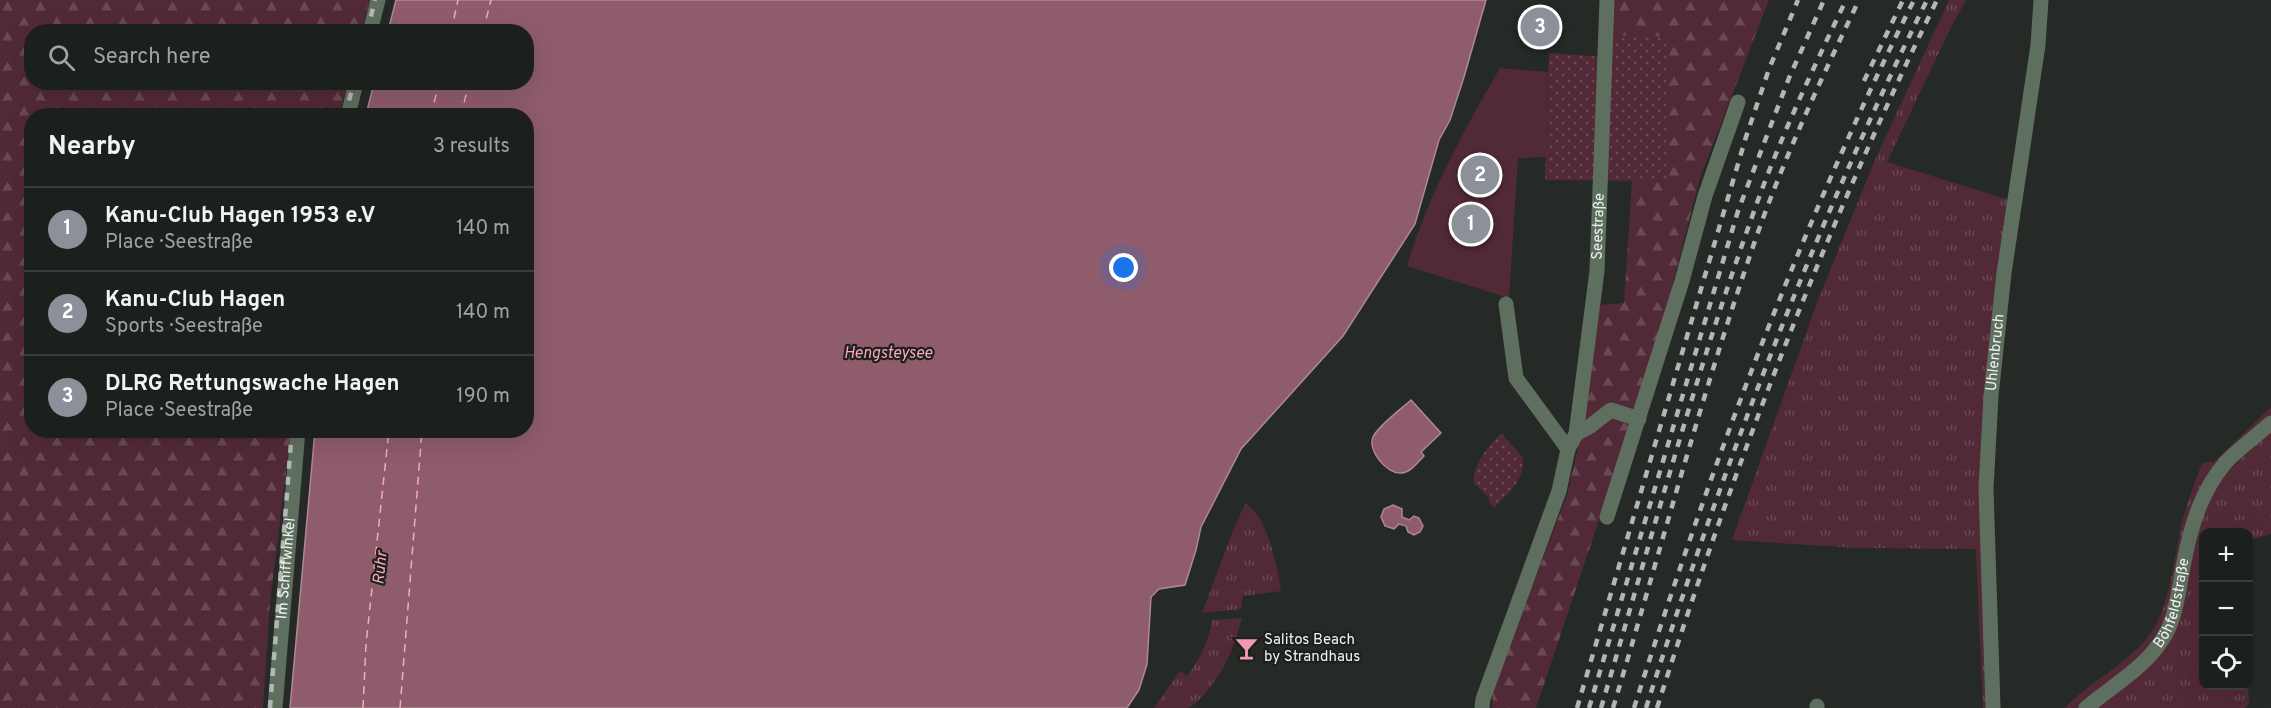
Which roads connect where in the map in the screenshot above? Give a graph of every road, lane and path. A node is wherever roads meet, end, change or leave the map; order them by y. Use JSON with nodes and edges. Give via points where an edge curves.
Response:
{"nodes":[{"id":1,"x":378,"y":0,"type":"edge"},
{"id":2,"x":1607,"y":0,"type":"edge"},
{"id":3,"x":2041,"y":0,"type":"edge"},
{"id":4,"x":372,"y":24,"type":"edge"},
{"id":5,"x":355,"y":90,"type":"edge"},
{"id":6,"x":1738,"y":102,"type":"dead end"},
{"id":7,"x":350,"y":108,"type":"edge"},
{"id":8,"x":1506,"y":304,"type":"dead end"},
{"id":9,"x":1639,"y":419,"type":"junction"},
{"id":10,"x":2271,"y":423,"type":"edge"},
{"id":11,"x":1576,"y":434,"type":"junction"},
{"id":12,"x":297,"y":438,"type":"edge"},
{"id":13,"x":1568,"y":449,"type":"junction"},
{"id":14,"x":1607,"y":517,"type":"dead end"},
{"id":15,"x":275,"y":708,"type":"edge"},
{"id":16,"x":1482,"y":708,"type":"edge"},
{"id":17,"x":1993,"y":708,"type":"edge"},
{"id":18,"x":2086,"y":708,"type":"edge"}],
"edges":[{"from":1,"to":4,"type":"street"},
{"from":2,"to":11,"type":"street","name":"Seestraße","via":[[1597,271]]},
{"from":3,"to":17,"type":"street","name":"Uhlenbruch","via":[[1991,396],[1986,489]]},
{"from":5,"to":7,"type":"street"},
{"from":6,"to":9,"type":"street","via":[[1705,196],[1683,281]]},
{"from":8,"to":13,"type":"street","via":[[1516,378]]},
{"from":9,"to":11,"type":"street","via":[[1611,410]]},
{"from":9,"to":14,"type":"street"},
{"from":10,"to":18,"type":"street","name":"Böhfeldstraße","via":[[2227,462],[2204,496],[2193,521],[2167,632],[2152,654]]},
{"from":11,"to":13,"type":"street","name":"Seestraße"},
{"from":12,"to":15,"type":"street","name":"Im Schiffwinkel"},
{"from":13,"to":16,"type":"street","name":"Seestraße","via":[[1559,491]]}]}
